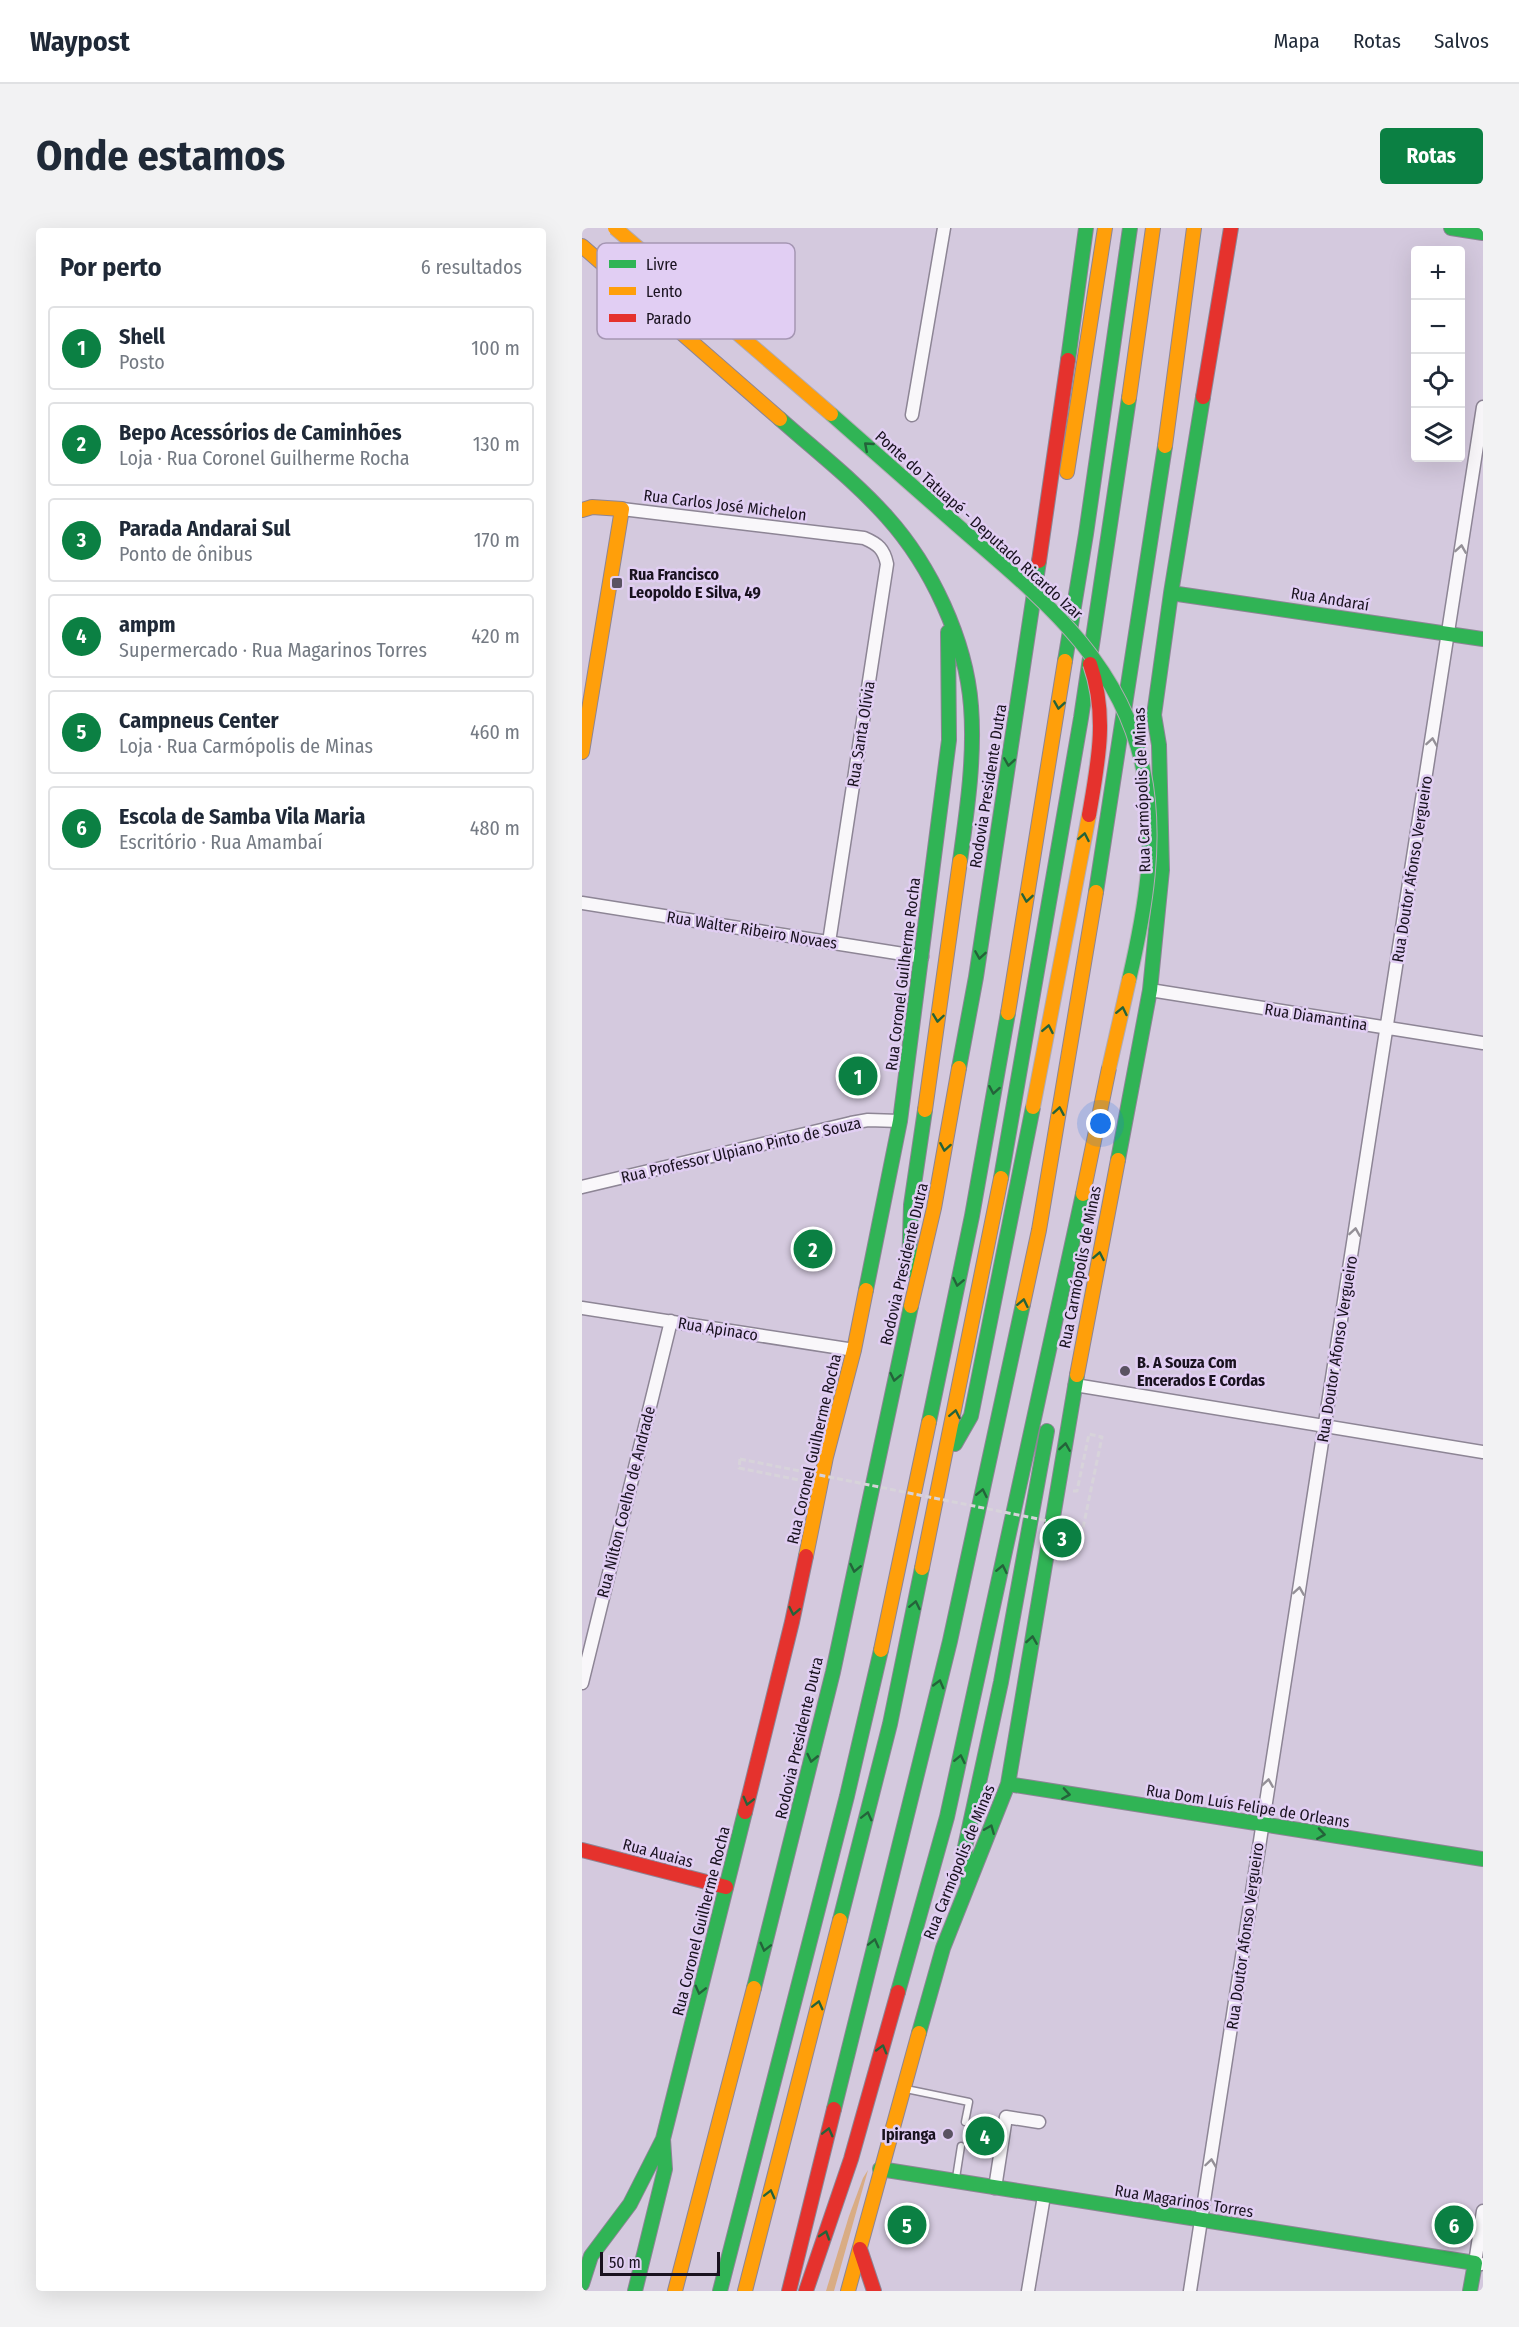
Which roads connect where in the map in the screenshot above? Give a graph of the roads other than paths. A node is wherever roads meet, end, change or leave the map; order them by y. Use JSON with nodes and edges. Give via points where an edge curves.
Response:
{"nodes":[{"id":1,"x":615,"y":228,"type":"edge"},
{"id":2,"x":944,"y":228,"type":"edge"},
{"id":3,"x":1086,"y":228,"type":"edge"},
{"id":4,"x":1105,"y":228,"type":"edge"},
{"id":5,"x":1130,"y":228,"type":"edge"},
{"id":6,"x":1153,"y":228,"type":"edge"},
{"id":7,"x":1194,"y":228,"type":"edge"},
{"id":8,"x":1231,"y":228,"type":"edge"},
{"id":9,"x":1452,"y":228,"type":"edge"},
{"id":10,"x":1483,"y":233,"type":"edge"},
{"id":11,"x":632,"y":243,"type":"edge"},
{"id":12,"x":582,"y":246,"type":"edge"},
{"id":13,"x":597,"y":259,"type":"edge"},
{"id":14,"x":688,"y":339,"type":"edge"},
{"id":15,"x":744,"y":339,"type":"edge"},
{"id":16,"x":1483,"y":407,"type":"edge"},
{"id":17,"x":912,"y":415,"type":"dead end"},
{"id":18,"x":622,"y":509,"type":"junction"},
{"id":19,"x":582,"y":510,"type":"edge"},
{"id":20,"x":864,"y":538,"type":"joint"},
{"id":21,"x":1171,"y":593,"type":"junction"},
{"id":22,"x":945,"y":609,"type":"junction"},
{"id":23,"x":1449,"y":633,"type":"junction"},
{"id":24,"x":1483,"y":639,"type":"edge"},
{"id":25,"x":1027,"y":642,"type":"junction"},
{"id":26,"x":1083,"y":644,"type":"junction"},
{"id":27,"x":582,"y":746,"type":"edge"},
{"id":28,"x":582,"y":903,"type":"edge"},
{"id":29,"x":829,"y":942,"type":"junction"},
{"id":30,"x":922,"y":957,"type":"junction"},
{"id":31,"x":1150,"y":990,"type":"junction"},
{"id":32,"x":1386,"y":1028,"type":"junction"},
{"id":33,"x":1483,"y":1043,"type":"edge"},
{"id":34,"x":900,"y":1121,"type":"junction"},
{"id":35,"x":582,"y":1186,"type":"edge"},
{"id":36,"x":1063,"y":1292,"type":"junction"},
{"id":37,"x":582,"y":1308,"type":"edge"},
{"id":38,"x":908,"y":1320,"type":"junction"},
{"id":39,"x":671,"y":1322,"type":"junction"},
{"id":40,"x":854,"y":1350,"type":"junction"},
{"id":41,"x":1074,"y":1385,"type":"junction"},
{"id":42,"x":1055,"y":1390,"type":"dead end"},
{"id":43,"x":1051,"y":1413,"type":"dead end"},
{"id":44,"x":1326,"y":1425,"type":"junction"},
{"id":45,"x":1483,"y":1452,"type":"edge"},
{"id":46,"x":944,"y":1464,"type":"junction"},
{"id":47,"x":582,"y":1683,"type":"edge"},
{"id":48,"x":1008,"y":1784,"type":"junction"},
{"id":49,"x":1261,"y":1824,"type":"junction"},
{"id":50,"x":582,"y":1850,"type":"edge"},
{"id":51,"x":1483,"y":1859,"type":"edge"},
{"id":52,"x":968,"y":1883,"type":"junction"},
{"id":53,"x":726,"y":1887,"type":"junction"},
{"id":54,"x":903,"y":2088,"type":"junction"},
{"id":55,"x":965,"y":2122,"type":"dead end"},
{"id":56,"x":1039,"y":2122,"type":"dead end"},
{"id":57,"x":663,"y":2139,"type":"junction"},
{"id":58,"x":961,"y":2146,"type":"dead end"},
{"id":59,"x":880,"y":2169,"type":"junction"},
{"id":60,"x":955,"y":2181,"type":"junction"},
{"id":61,"x":995,"y":2188,"type":"junction"},
{"id":62,"x":1044,"y":2196,"type":"junction"},
{"id":63,"x":1483,"y":2211,"type":"edge"},
{"id":64,"x":1202,"y":2221,"type":"junction"},
{"id":65,"x":860,"y":2248,"type":"junction"},
{"id":66,"x":586,"y":2259,"type":"edge"},
{"id":67,"x":1479,"y":2263,"type":"edge"},
{"id":68,"x":582,"y":2284,"type":"edge"},
{"id":69,"x":635,"y":2291,"type":"edge"},
{"id":70,"x":675,"y":2291,"type":"edge"},
{"id":71,"x":720,"y":2291,"type":"edge"},
{"id":72,"x":745,"y":2291,"type":"edge"},
{"id":73,"x":789,"y":2291,"type":"edge"},
{"id":74,"x":807,"y":2291,"type":"edge"},
{"id":75,"x":848,"y":2291,"type":"edge"},
{"id":76,"x":874,"y":2291,"type":"edge"},
{"id":77,"x":1028,"y":2291,"type":"edge"},
{"id":78,"x":1190,"y":2291,"type":"edge"},
{"id":79,"x":1470,"y":2291,"type":"edge"}],
"edges":[{"from":11,"to":1,"type":"main road","name":"Ponte do Tatuapé - Deputado Ricardo Izar","one_way":true,"bridge":true},
{"from":2,"to":17,"type":"street"},
{"from":3,"to":25,"type":"main road","name":"Rodovia Presidente Dutra"},
{"from":4,"to":25,"type":"main road","via":[[1052,556]]},
{"from":5,"to":71,"type":"main road","one_way":true,"via":[[1086,534],[972,1216],[879,1660]]},
{"from":46,"to":6,"type":"main road","one_way":true,"via":[[996,1209],[1081,718]]},
{"from":73,"to":7,"type":"main road","one_way":true,"via":[[950,1641],[1039,1230],[1160,482]]},
{"from":8,"to":21,"type":"main road","name":"Rua Carmópolis de Minas"},
{"from":9,"to":10,"type":"main road"},
{"from":12,"to":13,"type":"main road"},
{"from":14,"to":22,"type":"main road","via":[[881,510],[914,550]]},
{"from":26,"to":15,"type":"main road","name":"Ponte do Tatuapé - Deputado Ricardo Izar","one_way":true,"bridge":true,"via":[[1058,615]]},
{"from":23,"to":16,"type":"street","name":"Rua Doutor Afonso Vergueiro","one_way":true},
{"from":18,"to":19,"type":"main road","name":"Rua Carlos José Michelon"},
{"from":18,"to":20,"type":"street","name":"Rua Carlos José Michelon"},
{"from":18,"to":27,"type":"main road"},
{"from":20,"to":29,"type":"street","name":"Rua Santa Olívia","via":[[877,544],[887,564]]},
{"from":21,"to":23,"type":"main road","name":"Rua Andaraí"},
{"from":21,"to":31,"type":"main road","name":"Rua Carmópolis de Minas","via":[[1154,715],[1162,870]]},
{"from":22,"to":30,"type":"main road","name":"Rua Coronel Guilherme Rocha","via":[[949,740]]},
{"from":22,"to":38,"type":"main road","one_way":true,"via":[[966,670],[972,706],[972,750],[961,856],[911,1205]]},
{"from":23,"to":24,"type":"main road","name":"Rua Andaraí"},
{"from":32,"to":23,"type":"street","name":"Rua Doutor Afonso Vergueiro","one_way":true},
{"from":25,"to":38,"type":"main road","name":"Rodovia Presidente Dutra","one_way":true,"via":[[976,977],[934,1208]]},
{"from":36,"to":26,"type":"main road","name":"Ponte do Tatuapé - Deputado Ricardo Izar","one_way":true,"bridge":true,"via":[[1149,863],[1144,771],[1132,731],[1116,691]]},
{"from":46,"to":26,"type":"main road","one_way":true,"bridge":true,"via":[[971,1416],[1100,755],[1102,717],[1096,680]]},
{"from":28,"to":29,"type":"street","name":"Rua Walter Ribeiro Novaes"},
{"from":29,"to":30,"type":"street","name":"Rua Walter Ribeiro Novaes"},
{"from":30,"to":34,"type":"main road","name":"Rua Coronel Guilherme Rocha"},
{"from":31,"to":32,"type":"street","name":"Rua Diamantina"},
{"from":41,"to":31,"type":"main road","name":"Rua Carmópolis de Minas","one_way":true},
{"from":32,"to":33,"type":"street","name":"Rua Diamantina"},
{"from":44,"to":32,"type":"street","name":"Rua Doutor Afonso Vergueiro","one_way":true},
{"from":34,"to":35,"type":"street","name":"Rua Professor Ulpiano Pinto de Souza","via":[[851,1123]]},
{"from":34,"to":40,"type":"main road","name":"Rua Coronel Guilherme Rocha"},
{"from":36,"to":42,"type":"main road"},
{"from":74,"to":36,"type":"main road","one_way":true,"via":[[850,2158],[947,1817]]},
{"from":37,"to":39,"type":"street","name":"Rua Apinaco"},
{"from":38,"to":70,"type":"main road","name":"Rodovia Presidente Dutra","one_way":true,"via":[[833,1672]]},
{"from":39,"to":40,"type":"street","name":"Rua Apinaco"},
{"from":39,"to":47,"type":"street","name":"Rua Nílton Coelho de Andrade"},
{"from":40,"to":53,"type":"main road","name":"Rua Coronel Guilherme Rocha","one_way":true},
{"from":41,"to":44,"type":"street"},
{"from":48,"to":41,"type":"main road","name":"Rua Carmópolis de Minas","one_way":true},
{"from":43,"to":52,"type":"main road","via":[[1001,1682],[965,1847]]},
{"from":44,"to":45,"type":"street"},
{"from":49,"to":44,"type":"street","name":"Rua Doutor Afonso Vergueiro","one_way":true},
{"from":72,"to":46,"type":"main road","one_way":true,"via":[[890,1724]]},
{"from":48,"to":49,"type":"main road","name":"Rua Dom Luís Felipe de Orleans","one_way":true},
{"from":52,"to":48,"type":"main road","name":"Rua Carmópolis de Minas","one_way":true},
{"from":49,"to":51,"type":"main road","name":"Rua Dom Luís Felipe de Orleans","one_way":true},
{"from":64,"to":49,"type":"street","name":"Rua Doutor Afonso Vergueiro","one_way":true},
{"from":50,"to":53,"type":"main road","name":"Rua Auaias"},
{"from":52,"to":54,"type":"main road","name":"Rua Carmópolis de Minas","via":[[943,1948]]},
{"from":53,"to":57,"type":"main road","name":"Rua Coronel Guilherme Rocha","one_way":true},
{"from":54,"to":55,"type":"lane","via":[[969,2102]]},
{"from":54,"to":59,"type":"main road","name":"Rua Carmópolis de Minas"},
{"from":56,"to":61,"type":"street","via":[[1006,2117]]},
{"from":57,"to":66,"type":"main road","name":"Rua Coronel Guilherme Rocha","via":[[630,2204]]},
{"from":57,"to":69,"type":"main road","via":[[665,2169]]},
{"from":58,"to":60,"type":"lane"},
{"from":59,"to":60,"type":"main road","name":"Rua Magarinos Torres"},
{"from":59,"to":65,"type":"main road","name":"Rua Carmópolis de Minas"},
{"from":60,"to":61,"type":"main road","name":"Rua Magarinos Torres"},
{"from":61,"to":62,"type":"main road","name":"Rua Magarinos Torres"},
{"from":62,"to":64,"type":"main road","name":"Rua Magarinos Torres"},
{"from":62,"to":77,"type":"street"},
{"from":63,"to":67,"type":"street"},
{"from":64,"to":67,"type":"main road","name":"Rua Magarinos Torres"},
{"from":64,"to":78,"type":"street","name":"Rua Doutor Afonso Vergueiro"},
{"from":65,"to":75,"type":"main road","name":"Rua Carmópolis de Minas"},
{"from":65,"to":76,"type":"main road"},
{"from":66,"to":68,"type":"main road","name":"Rua Coronel Guilherme Rocha"},
{"from":67,"to":79,"type":"main road"}]}
